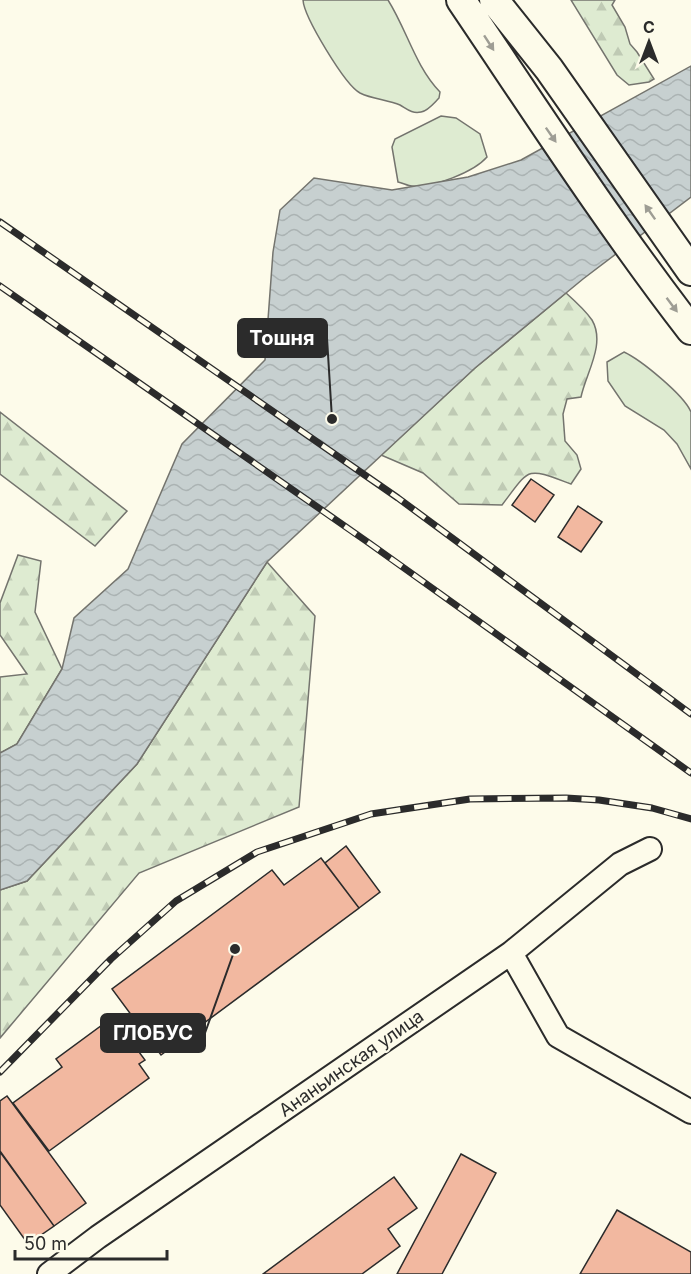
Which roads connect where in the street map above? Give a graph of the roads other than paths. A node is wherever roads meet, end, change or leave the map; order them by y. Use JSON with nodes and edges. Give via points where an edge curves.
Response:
{"nodes":[{"id":1,"x":461,"y":0,"type":"edge"},
{"id":2,"x":494,"y":0,"type":"edge"},
{"id":3,"x":687,"y":266,"type":"edge"},
{"id":4,"x":691,"y":330,"type":"edge"},
{"id":5,"x":650,"y":849,"type":"dead end"},
{"id":6,"x":511,"y":952,"type":"junction"},
{"id":7,"x":691,"y":1112,"type":"edge"},
{"id":8,"x":49,"y":1274,"type":"edge"}],
"edges":[{"from":1,"to":4,"type":"main road","one_way":true},
{"from":3,"to":2,"type":"main road","one_way":true,"via":[[549,69]]},
{"from":5,"to":6,"type":"street","name":"Ананьинская улица","via":[[620,864]]},
{"from":6,"to":7,"type":"street","via":[[558,1036]]},
{"from":6,"to":8,"type":"street","name":"Ананьинская улица"}]}
